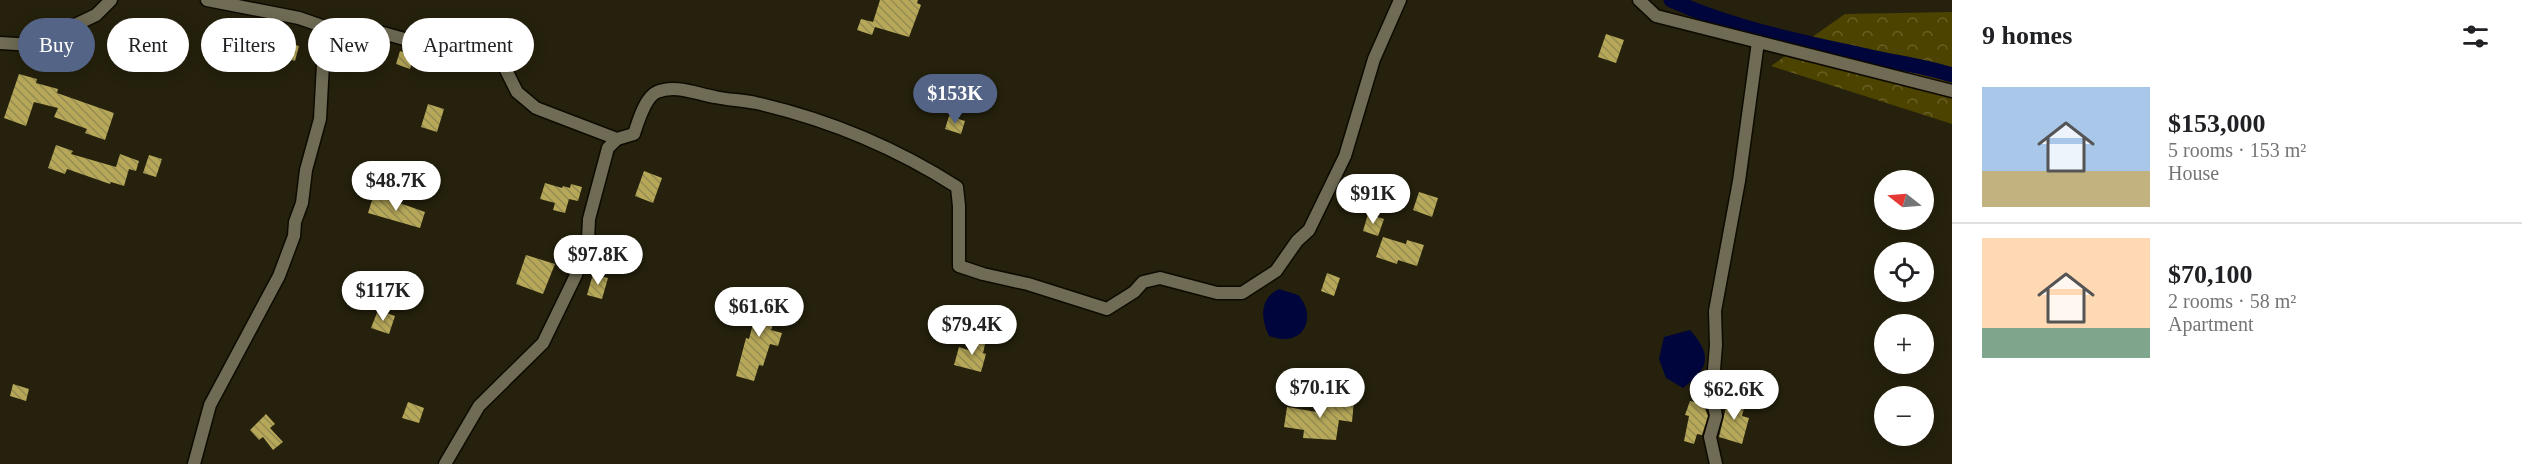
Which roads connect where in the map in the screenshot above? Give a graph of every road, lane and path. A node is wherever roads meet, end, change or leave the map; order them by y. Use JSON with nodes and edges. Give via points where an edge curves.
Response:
{"nodes":[{"id":1,"x":111,"y":0,"type":"edge"},
{"id":2,"x":207,"y":0,"type":"edge"},
{"id":3,"x":1400,"y":0,"type":"edge"},
{"id":4,"x":1639,"y":0,"type":"edge"},
{"id":5,"x":308,"y":21,"type":"edge"},
{"id":6,"x":390,"y":35,"type":"edge"},
{"id":7,"x":1758,"y":42,"type":"junction"},
{"id":8,"x":0,"y":43,"type":"edge"},
{"id":9,"x":323,"y":72,"type":"edge"},
{"id":10,"x":1952,"y":91,"type":"edge"},
{"id":11,"x":617,"y":139,"type":"junction"},
{"id":12,"x":194,"y":464,"type":"edge"},
{"id":13,"x":446,"y":464,"type":"edge"},
{"id":14,"x":1716,"y":464,"type":"edge"}],
"edges":[{"from":1,"to":8,"type":"street","via":[[96,15],[33,45]]},
{"from":2,"to":5,"type":"street"},
{"from":3,"to":11,"type":"street","via":[[1374,59],[1345,156],[1309,230],[1276,271],[1242,293],[1217,293],[1160,278],[1143,282],[1107,309],[959,266],[957,187],[932,170],[860,136],[754,102],[670,88],[655,93],[638,116],[634,134]]},
{"from":4,"to":7,"type":"street","via":[[1656,16]]},
{"from":6,"to":11,"type":"street","via":[[436,48],[464,44],[483,47],[501,60],[517,92],[536,108]]},
{"from":7,"to":10,"type":"street"},
{"from":7,"to":14,"type":"street","via":[[1739,181],[1715,311],[1712,394],[1716,416],[1710,437]]},
{"from":9,"to":12,"type":"street","via":[[320,119],[294,236],[279,276],[210,405]]},
{"from":11,"to":13,"type":"street","via":[[608,148],[589,219],[588,240],[576,275],[543,343],[478,406]]}]}
